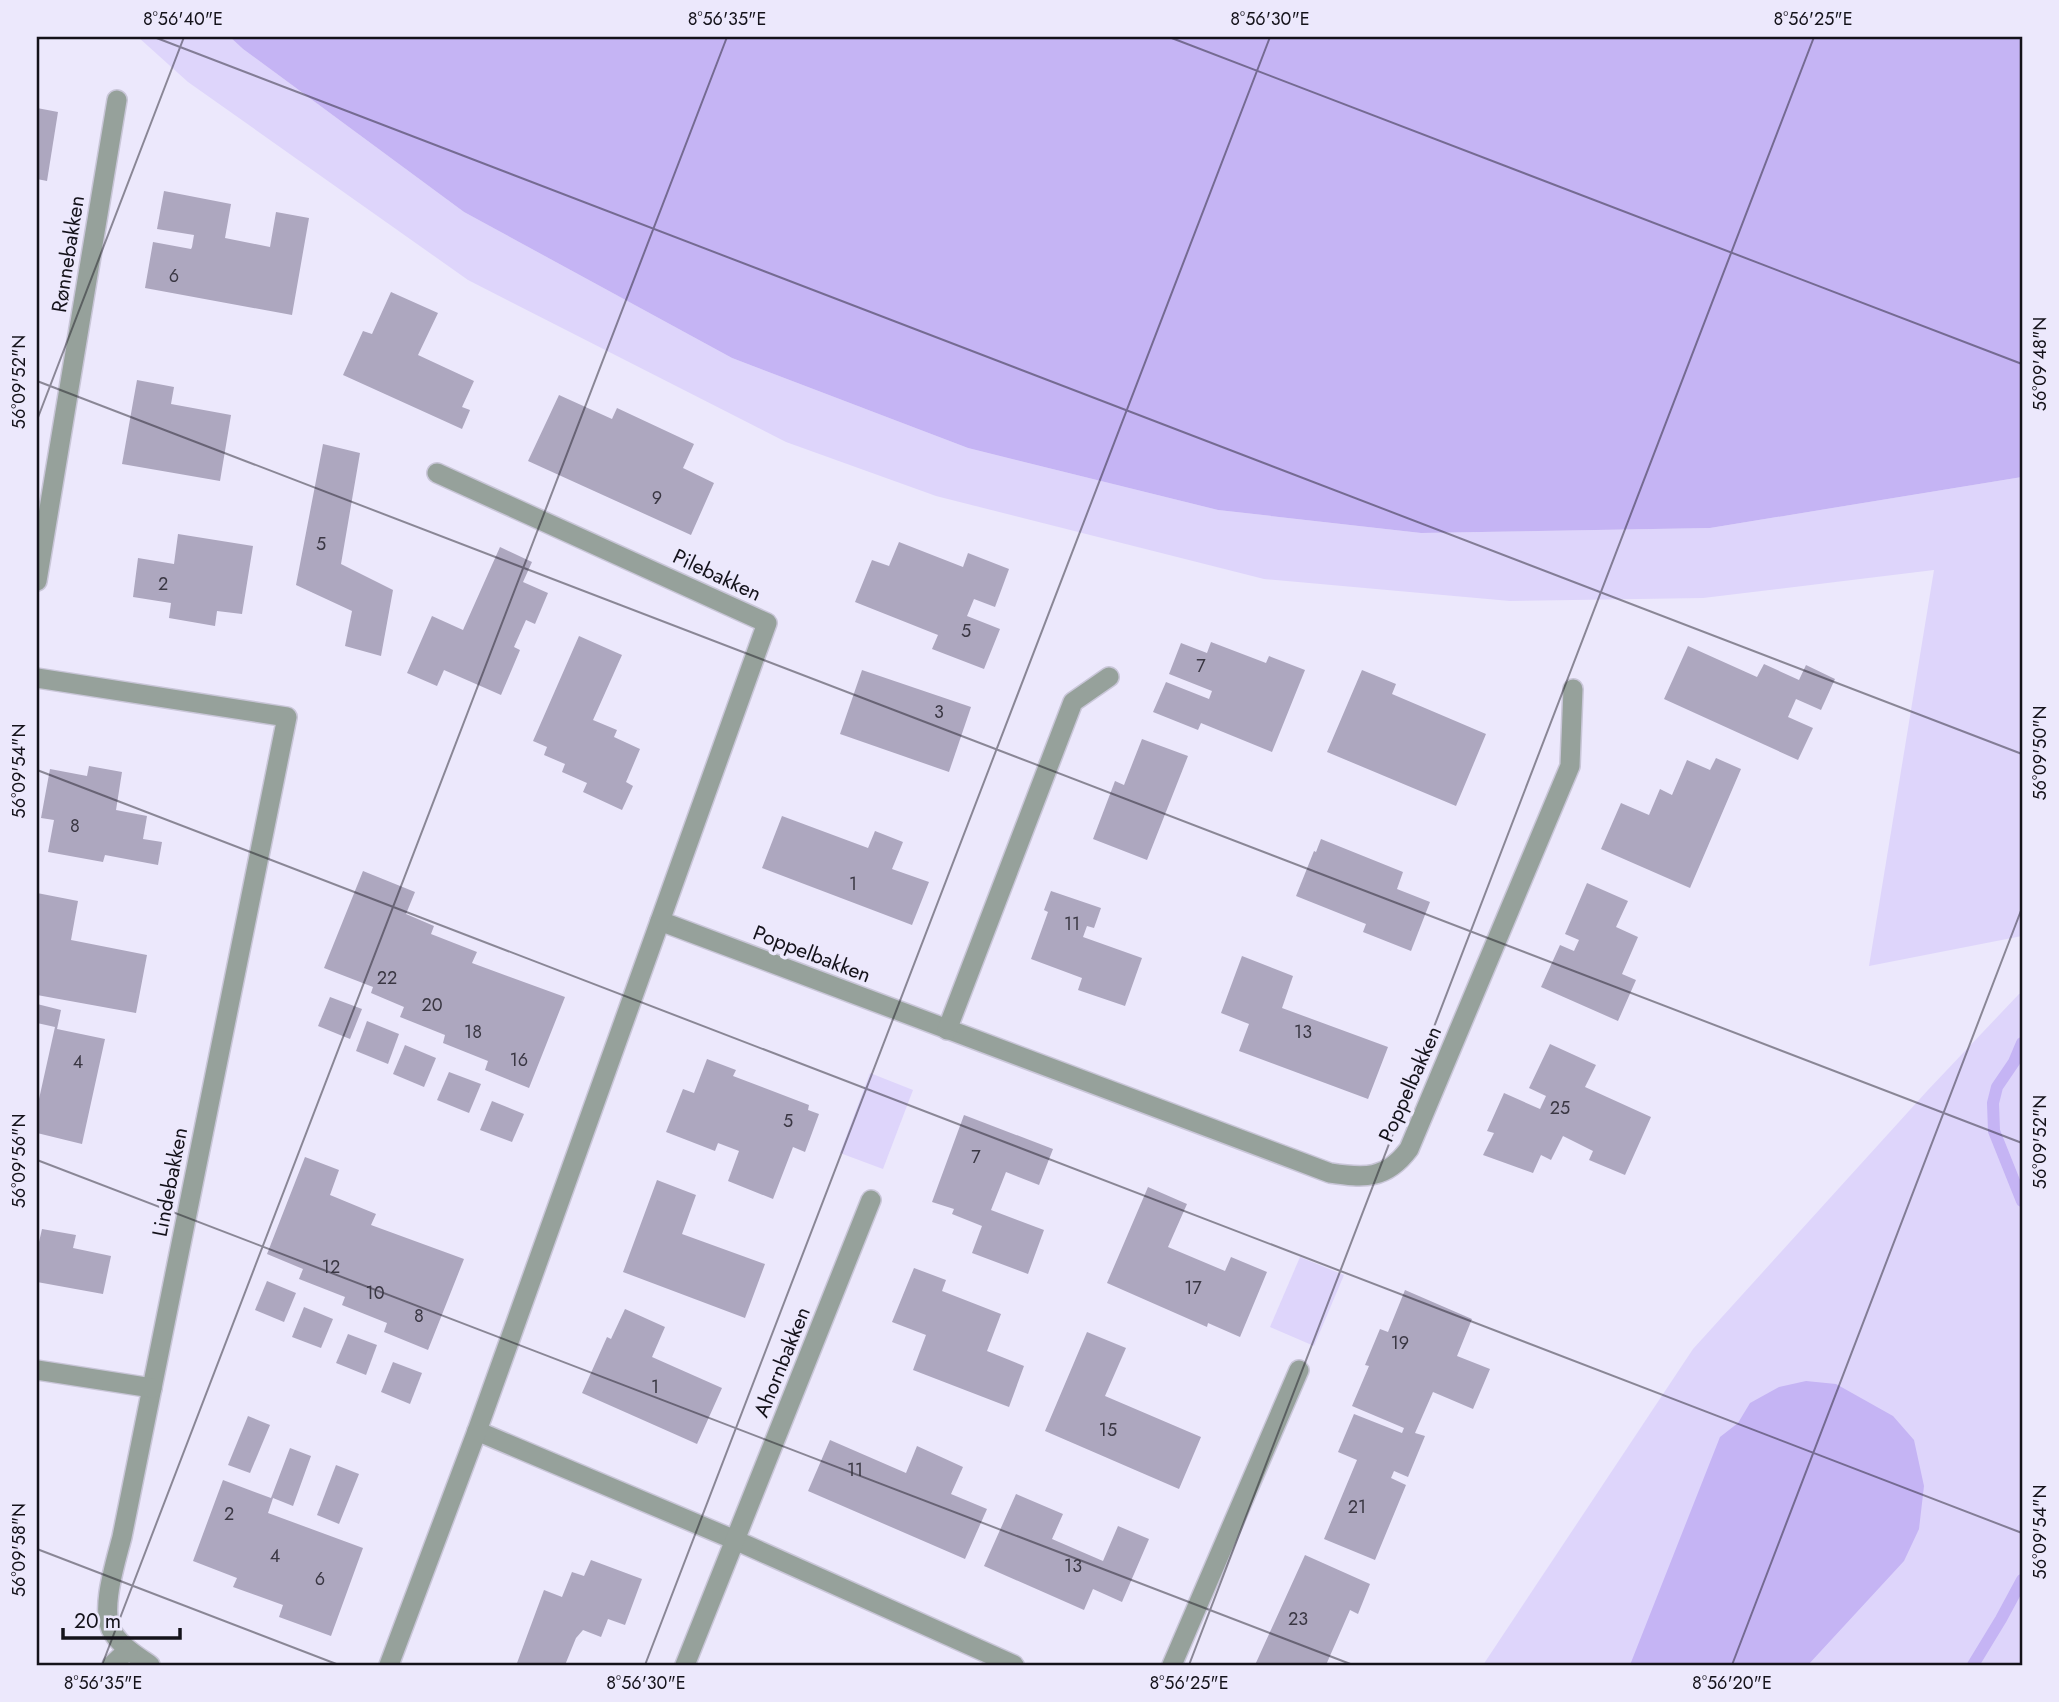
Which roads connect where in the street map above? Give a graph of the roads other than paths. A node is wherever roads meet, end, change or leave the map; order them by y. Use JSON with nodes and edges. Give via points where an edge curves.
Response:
{"nodes":[{"id":1,"x":117,"y":100,"type":"dead end"},
{"id":2,"x":437,"y":473,"type":"dead end"},
{"id":3,"x":37,"y":581,"type":"edge"},
{"id":4,"x":1110,"y":677,"type":"dead end"},
{"id":5,"x":37,"y":678,"type":"edge"},
{"id":6,"x":1573,"y":689,"type":"dead end"},
{"id":7,"x":660,"y":921,"type":"junction"},
{"id":8,"x":947,"y":1030,"type":"junction"},
{"id":9,"x":871,"y":1200,"type":"dead end"},
{"id":10,"x":37,"y":1370,"type":"edge"},
{"id":11,"x":1299,"y":1370,"type":"dead end"},
{"id":12,"x":152,"y":1388,"type":"junction"},
{"id":13,"x":477,"y":1431,"type":"junction"},
{"id":14,"x":735,"y":1541,"type":"junction"},
{"id":15,"x":128,"y":1650,"type":"junction"},
{"id":16,"x":112,"y":1665,"type":"edge"},
{"id":17,"x":150,"y":1665,"type":"edge"},
{"id":18,"x":389,"y":1665,"type":"edge"},
{"id":19,"x":685,"y":1665,"type":"edge"},
{"id":20,"x":1014,"y":1665,"type":"edge"},
{"id":21,"x":1172,"y":1665,"type":"edge"}],
"edges":[{"from":1,"to":3,"type":"street","name":"Rønnebakken"},
{"from":2,"to":7,"type":"street","name":"Pilebakken","via":[[767,623]]},
{"from":4,"to":8,"type":"street","via":[[1073,702]]},
{"from":5,"to":12,"type":"street","name":"Lindebakken","via":[[287,717]]},
{"from":6,"to":8,"type":"street","name":"Poppelbakken","via":[[1570,766],[1409,1149],[1387,1171],[1357,1177],[1329,1173]]},
{"from":7,"to":8,"type":"street","name":"Poppelbakken"},
{"from":7,"to":13,"type":"street"},
{"from":9,"to":14,"type":"street","name":"Ahornbakken"},
{"from":10,"to":12,"type":"street"},
{"from":11,"to":21,"type":"street"},
{"from":12,"to":15,"type":"street","name":"Lindebakken","via":[[107,1602],[111,1632]]},
{"from":13,"to":14,"type":"street"},
{"from":13,"to":18,"type":"street"},
{"from":14,"to":19,"type":"street","name":"Ahornbakken"},
{"from":14,"to":20,"type":"street"},
{"from":15,"to":16,"type":"street"},
{"from":15,"to":17,"type":"street","name":"Lindebakken"}]}
